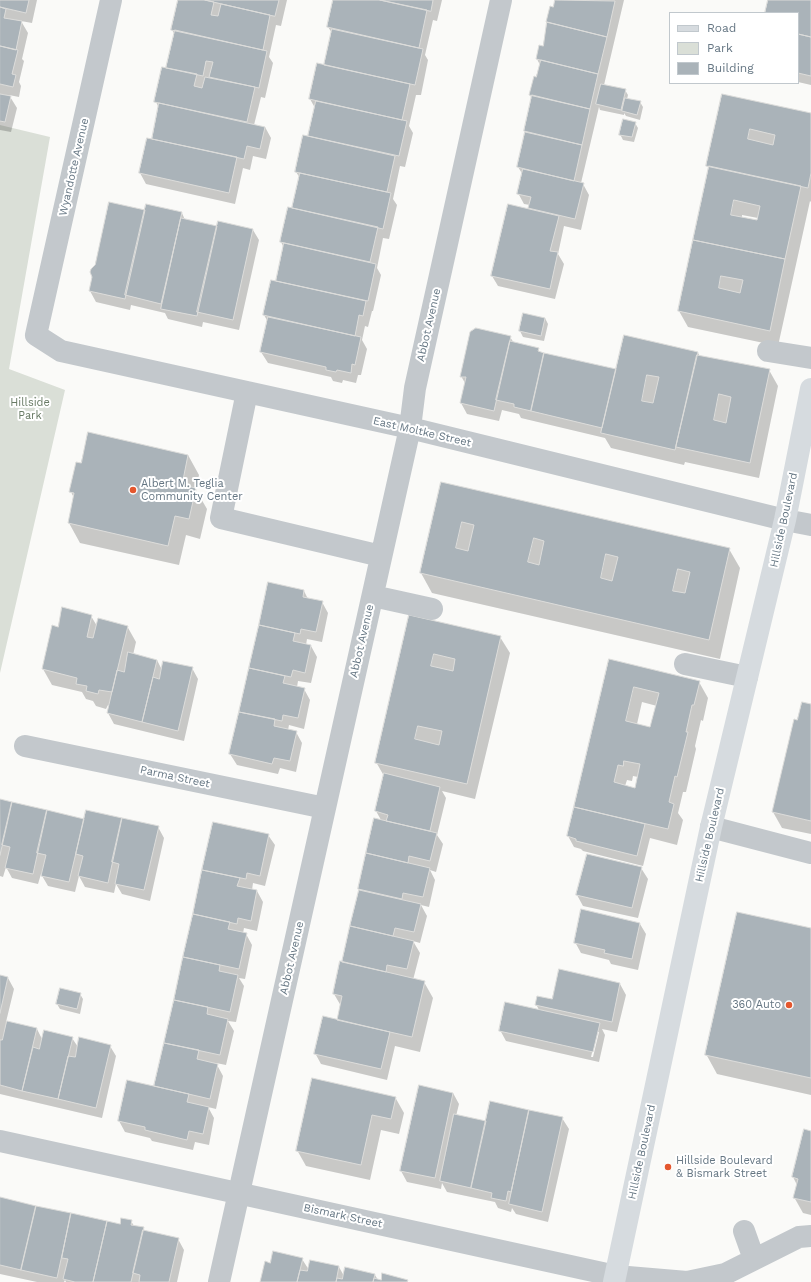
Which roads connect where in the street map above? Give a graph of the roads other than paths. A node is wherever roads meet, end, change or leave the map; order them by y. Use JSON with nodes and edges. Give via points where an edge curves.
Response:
{"nodes":[{"id":1,"x":111,"y":0,"type":"edge"},
{"id":2,"x":501,"y":0,"type":"edge"},
{"id":3,"x":36,"y":335,"type":"joint"},
{"id":4,"x":768,"y":351,"type":"dead end"},
{"id":5,"x":811,"y":358,"type":"edge"},
{"id":6,"x":811,"y":389,"type":"edge"},
{"id":7,"x":247,"y":392,"type":"junction"},
{"id":8,"x":410,"y":428,"type":"junction"},
{"id":9,"x":785,"y":520,"type":"junction"},
{"id":10,"x":811,"y":525,"type":"edge"},
{"id":11,"x":381,"y":556,"type":"junction"},
{"id":12,"x":373,"y":596,"type":"junction"},
{"id":13,"x":432,"y":609,"type":"dead end"},
{"id":14,"x":686,"y":664,"type":"dead end"},
{"id":15,"x":747,"y":677,"type":"junction"},
{"id":16,"x":25,"y":746,"type":"dead end"},
{"id":17,"x":325,"y":808,"type":"junction"},
{"id":18,"x":711,"y":827,"type":"junction"},
{"id":19,"x":811,"y":853,"type":"edge"},
{"id":20,"x":0,"y":1141,"type":"edge"},
{"id":21,"x":239,"y":1193,"type":"junction"},
{"id":22,"x":744,"y":1231,"type":"dead end"},
{"id":23,"x":811,"y":1236,"type":"edge"},
{"id":24,"x":754,"y":1259,"type":"junction"},
{"id":25,"x":615,"y":1279,"type":"edge"},
{"id":26,"x":219,"y":1282,"type":"edge"}],
"edges":[{"from":1,"to":3,"type":"street","name":"Wyandotte Avenue"},
{"from":2,"to":8,"type":"street","name":"Abbot Avenue","via":[[415,388]]},
{"from":3,"to":7,"type":"street","name":"East Moltke Street","via":[[61,351]]},
{"from":4,"to":5,"type":"street"},
{"from":6,"to":9,"type":"main road","name":"Hillside Boulevard"},
{"from":7,"to":8,"type":"street","name":"East Moltke Street"},
{"from":7,"to":11,"type":"street","via":[[220,518]]},
{"from":8,"to":9,"type":"street","name":"East Moltke Street"},
{"from":8,"to":11,"type":"street","name":"Abbot Avenue"},
{"from":9,"to":10,"type":"street","name":"East Moltke Street"},
{"from":9,"to":15,"type":"main road","name":"Hillside Boulevard"},
{"from":11,"to":12,"type":"street","name":"Abbot Avenue"},
{"from":12,"to":13,"type":"street"},
{"from":12,"to":17,"type":"street","name":"Abbot Avenue"},
{"from":14,"to":15,"type":"street"},
{"from":15,"to":18,"type":"main road","name":"Hillside Boulevard"},
{"from":16,"to":17,"type":"street","name":"Parma Street"},
{"from":17,"to":21,"type":"street","name":"Abbot Avenue"},
{"from":18,"to":19,"type":"street"},
{"from":18,"to":25,"type":"main road","name":"Hillside Boulevard"},
{"from":20,"to":21,"type":"street","name":"Bismark Street"},
{"from":21,"to":25,"type":"street","name":"Bismark Street"},
{"from":21,"to":26,"type":"street","name":"Abbot Avenue"},
{"from":22,"to":24,"type":"street"},
{"from":23,"to":24,"type":"street","name":"Bismark Street","via":[[799,1237]]},
{"from":24,"to":25,"type":"street","name":"Bismark Street","via":[[725,1274],[687,1282]]}]}
